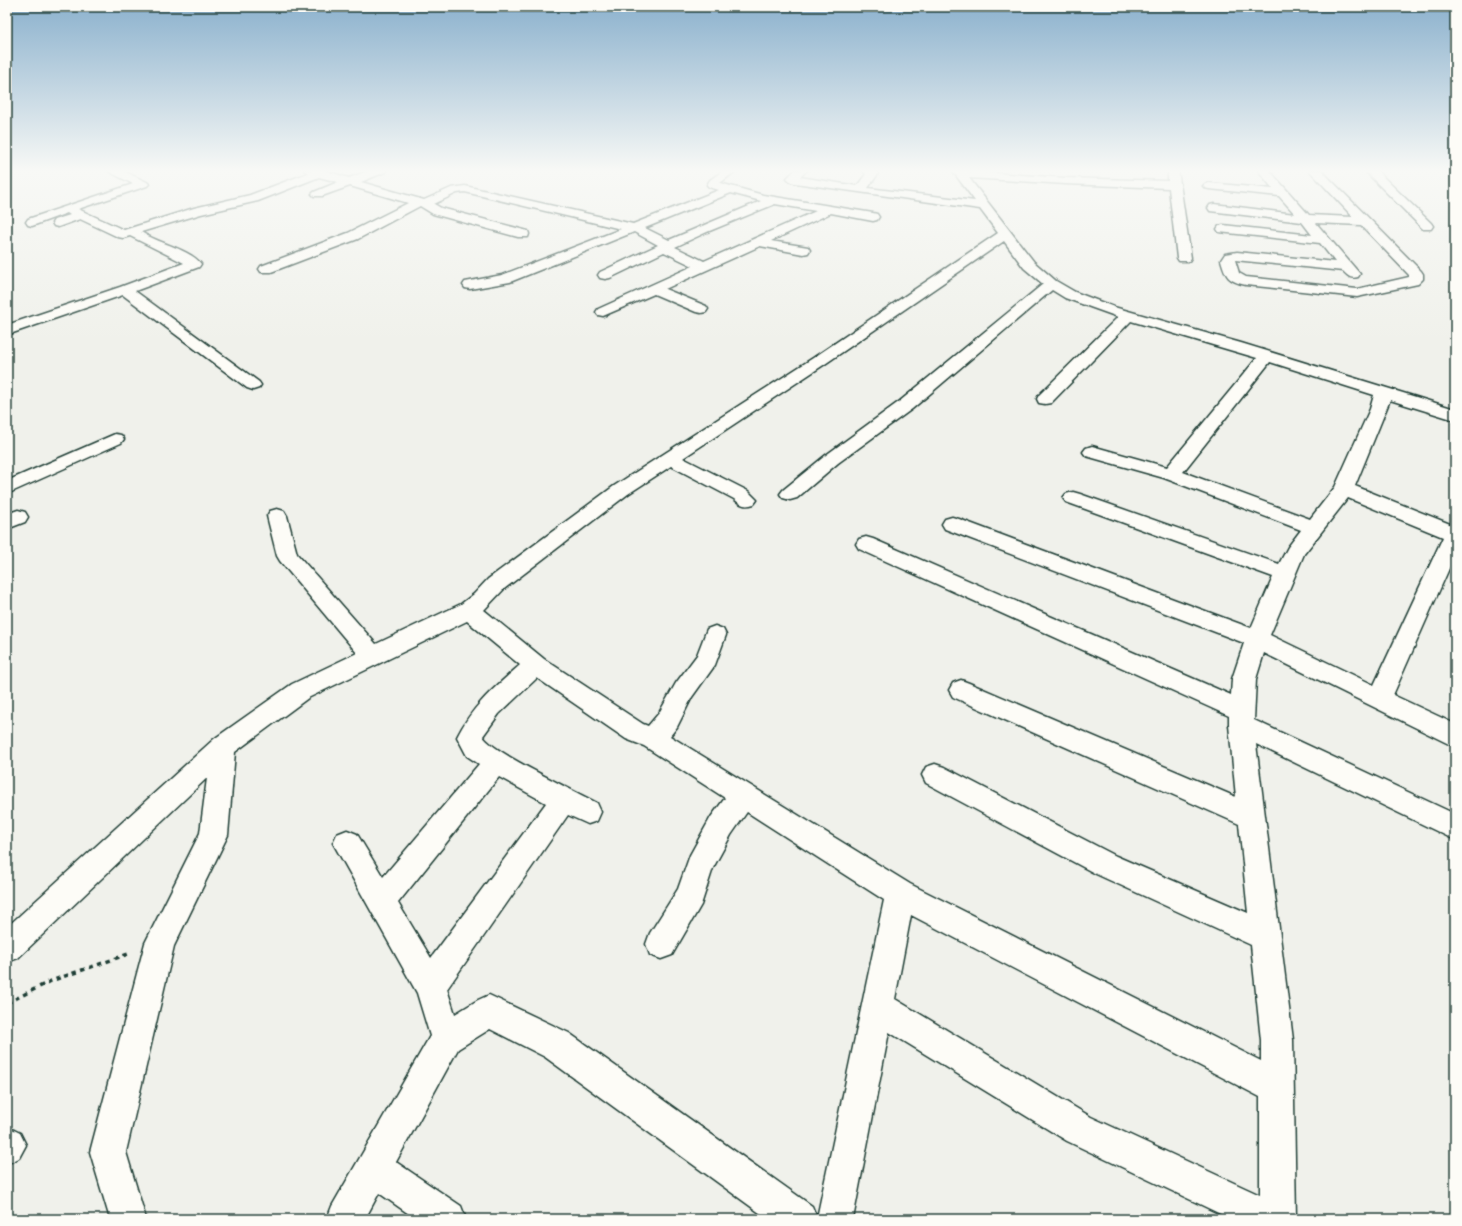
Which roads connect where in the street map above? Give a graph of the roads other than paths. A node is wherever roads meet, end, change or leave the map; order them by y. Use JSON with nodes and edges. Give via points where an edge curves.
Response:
{"nodes":[{"id":1,"x":108,"y":227,"type":"edge"},
{"id":2,"x":147,"y":227,"type":"edge"},
{"id":3,"x":371,"y":227,"type":"edge"},
{"id":4,"x":498,"y":227,"type":"edge"},
{"id":5,"x":632,"y":227,"type":"edge"},
{"id":6,"x":710,"y":227,"type":"edge"},
{"id":7,"x":790,"y":227,"type":"edge"},
{"id":8,"x":1000,"y":227,"type":"edge"},
{"id":9,"x":1180,"y":227,"type":"edge"},
{"id":10,"x":1313,"y":227,"type":"edge"},
{"id":11,"x":1370,"y":227,"type":"edge"},
{"id":12,"x":635,"y":228,"type":"junction"},
{"id":13,"x":1223,"y":229,"type":"dead end"},
{"id":14,"x":132,"y":232,"type":"junction"},
{"id":15,"x":523,"y":234,"type":"dead end"},
{"id":16,"x":1005,"y":234,"type":"junction"},
{"id":17,"x":1324,"y":240,"type":"junction"},
{"id":18,"x":758,"y":242,"type":"junction"},
{"id":19,"x":666,"y":246,"type":"junction"},
{"id":20,"x":803,"y":250,"type":"dead end"},
{"id":21,"x":1184,"y":258,"type":"dead end"},
{"id":22,"x":704,"y":266,"type":"junction"},
{"id":23,"x":1348,"y":267,"type":"junction"},
{"id":24,"x":266,"y":269,"type":"dead end"},
{"id":25,"x":605,"y":274,"type":"dead end"},
{"id":26,"x":1051,"y":284,"type":"junction"},
{"id":27,"x":470,"y":285,"type":"dead end"},
{"id":28,"x":653,"y":289,"type":"junction"},
{"id":29,"x":125,"y":290,"type":"junction"},
{"id":30,"x":1368,"y":291,"type":"junction"},
{"id":31,"x":701,"y":309,"type":"dead end"},
{"id":32,"x":603,"y":312,"type":"dead end"},
{"id":33,"x":1128,"y":316,"type":"junction"},
{"id":34,"x":7,"y":330,"type":"edge"},
{"id":35,"x":1267,"y":356,"type":"junction"},
{"id":36,"x":253,"y":385,"type":"dead end"},
{"id":37,"x":1382,"y":391,"type":"junction"},
{"id":38,"x":1045,"y":399,"type":"dead end"},
{"id":39,"x":1455,"y":415,"type":"edge"},
{"id":40,"x":115,"y":440,"type":"dead end"},
{"id":41,"x":1092,"y":452,"type":"dead end"},
{"id":42,"x":670,"y":458,"type":"junction"},
{"id":43,"x":1171,"y":474,"type":"junction"},
{"id":44,"x":7,"y":488,"type":"edge"},
{"id":45,"x":1344,"y":489,"type":"junction"},
{"id":46,"x":790,"y":494,"type":"dead end"},
{"id":47,"x":1073,"y":498,"type":"dead end"},
{"id":48,"x":747,"y":500,"type":"dead end"},
{"id":49,"x":277,"y":516,"type":"dead end"},
{"id":50,"x":952,"y":524,"type":"dead end"},
{"id":51,"x":1314,"y":528,"type":"junction"},
{"id":52,"x":1455,"y":534,"type":"edge"},
{"id":53,"x":866,"y":544,"type":"dead end"},
{"id":54,"x":1286,"y":574,"type":"junction"},
{"id":55,"x":469,"y":610,"type":"junction"},
{"id":56,"x":715,"y":635,"type":"dead end"},
{"id":57,"x":1256,"y":639,"type":"junction"},
{"id":58,"x":373,"y":656,"type":"junction"},
{"id":59,"x":536,"y":665,"type":"junction"},
{"id":60,"x":961,"y":690,"type":"dead end"},
{"id":61,"x":1380,"y":698,"type":"junction"},
{"id":62,"x":1242,"y":718,"type":"junction"},
{"id":63,"x":1455,"y":736,"type":"edge"},
{"id":64,"x":654,"y":738,"type":"junction"},
{"id":65,"x":223,"y":747,"type":"junction"},
{"id":66,"x":496,"y":762,"type":"junction"},
{"id":67,"x":935,"y":775,"type":"dead end"},
{"id":68,"x":743,"y":795,"type":"junction"},
{"id":69,"x":564,"y":799,"type":"junction"},
{"id":70,"x":588,"y":812,"type":"dead end"},
{"id":71,"x":1252,"y":818,"type":"junction"},
{"id":72,"x":1455,"y":827,"type":"edge"},
{"id":73,"x":347,"y":843,"type":"dead end"},
{"id":74,"x":900,"y":894,"type":"junction"},
{"id":75,"x":381,"y":902,"type":"junction"},
{"id":76,"x":1265,"y":936,"type":"junction"},
{"id":77,"x":661,"y":944,"type":"dead end"},
{"id":78,"x":7,"y":947,"type":"edge"},
{"id":79,"x":430,"y":986,"type":"junction"},
{"id":80,"x":879,"y":1008,"type":"junction"},
{"id":81,"x":447,"y":1038,"type":"junction"},
{"id":82,"x":1278,"y":1088,"type":"junction"},
{"id":83,"x":374,"y":1168,"type":"junction"},
{"id":84,"x":128,"y":1219,"type":"edge"},
{"id":85,"x":345,"y":1219,"type":"edge"},
{"id":86,"x":448,"y":1219,"type":"edge"},
{"id":87,"x":799,"y":1219,"type":"edge"},
{"id":88,"x":835,"y":1219,"type":"edge"},
{"id":89,"x":1271,"y":1219,"type":"edge"},
{"id":90,"x":1278,"y":1219,"type":"edge"}],
"edges":[{"from":1,"to":14,"type":"street","via":[[123,234]]},
{"from":2,"to":14,"type":"street"},
{"from":3,"to":24,"type":"street"},
{"from":4,"to":15,"type":"street"},
{"from":5,"to":12,"type":"street"},
{"from":6,"to":19,"type":"street"},
{"from":7,"to":18,"type":"street"},
{"from":8,"to":16,"type":"street"},
{"from":9,"to":21,"type":"street"},
{"from":10,"to":17,"type":"street"},
{"from":11,"to":30,"type":"street","via":[[1416,277],[1413,281]]},
{"from":12,"to":19,"type":"street"},
{"from":12,"to":27,"type":"street","via":[[505,279]]},
{"from":13,"to":17,"type":"street"},
{"from":14,"to":29,"type":"street","via":[[194,264]]},
{"from":16,"to":26,"type":"street","via":[[1029,265]]},
{"from":16,"to":42,"type":"street","via":[[819,361]]},
{"from":17,"to":23,"type":"street"},
{"from":18,"to":20,"type":"street"},
{"from":18,"to":22,"type":"street"},
{"from":19,"to":22,"type":"street"},
{"from":19,"to":25,"type":"street"},
{"from":22,"to":28,"type":"street"},
{"from":23,"to":30,"type":"street"},
{"from":23,"to":30,"type":"street","via":[[1237,256],[1228,260],[1233,277],[1239,280],[1357,293]]},
{"from":26,"to":33,"type":"street","via":[[1081,300]]},
{"from":26,"to":46,"type":"street","via":[[906,405],[832,459]]},
{"from":28,"to":31,"type":"street"},
{"from":28,"to":32,"type":"street"},
{"from":29,"to":34,"type":"street"},
{"from":29,"to":36,"type":"street"},
{"from":33,"to":35,"type":"street"},
{"from":33,"to":38,"type":"street"},
{"from":35,"to":37,"type":"street"},
{"from":35,"to":43,"type":"street"},
{"from":37,"to":39,"type":"street"},
{"from":37,"to":45,"type":"street","via":[[1379,409]]},
{"from":40,"to":44,"type":"street"},
{"from":41,"to":43,"type":"street"},
{"from":42,"to":48,"type":"street"},
{"from":42,"to":55,"type":"street","via":[[621,490],[496,584]]},
{"from":43,"to":51,"type":"street"},
{"from":45,"to":51,"type":"street"},
{"from":45,"to":52,"type":"street"},
{"from":47,"to":54,"type":"street"},
{"from":49,"to":58,"type":"street","via":[[287,556]]},
{"from":50,"to":57,"type":"street"},
{"from":51,"to":54,"type":"street","via":[[1295,552]]},
{"from":52,"to":61,"type":"street"},
{"from":53,"to":62,"type":"street"},
{"from":54,"to":57,"type":"street"},
{"from":55,"to":58,"type":"street"},
{"from":55,"to":59,"type":"street"},
{"from":56,"to":64,"type":"street","via":[[707,659]]},
{"from":57,"to":61,"type":"street"},
{"from":57,"to":62,"type":"street","via":[[1244,679]]},
{"from":58,"to":65,"type":"street","via":[[300,691]]},
{"from":59,"to":64,"type":"street","via":[[635,732]]},
{"from":59,"to":66,"type":"street","via":[[488,709],[474,726],[470,737],[476,748]]},
{"from":60,"to":71,"type":"street"},
{"from":61,"to":63,"type":"street"},
{"from":62,"to":71,"type":"street"},
{"from":62,"to":72,"type":"street"},
{"from":64,"to":68,"type":"street"},
{"from":65,"to":78,"type":"street"},
{"from":65,"to":84,"type":"street","via":[[214,835],[160,943],[108,1152]]},
{"from":66,"to":69,"type":"street"},
{"from":66,"to":75,"type":"street"},
{"from":67,"to":76,"type":"street","via":[[1106,865]]},
{"from":68,"to":74,"type":"street"},
{"from":68,"to":77,"type":"street","via":[[721,826],[700,864],[691,895]]},
{"from":69,"to":70,"type":"street"},
{"from":69,"to":79,"type":"street"},
{"from":71,"to":76,"type":"street"},
{"from":73,"to":75,"type":"street"},
{"from":74,"to":80,"type":"street"},
{"from":74,"to":82,"type":"street"},
{"from":75,"to":79,"type":"street"},
{"from":76,"to":82,"type":"street","via":[[1277,1040]]},
{"from":79,"to":81,"type":"street"},
{"from":80,"to":88,"type":"street"},
{"from":80,"to":89,"type":"street","via":[[1073,1125]]},
{"from":81,"to":83,"type":"street"},
{"from":81,"to":87,"type":"street","via":[[489,1011],[557,1045]]},
{"from":82,"to":90,"type":"street"},
{"from":83,"to":85,"type":"street"},
{"from":83,"to":86,"type":"street"}]}
